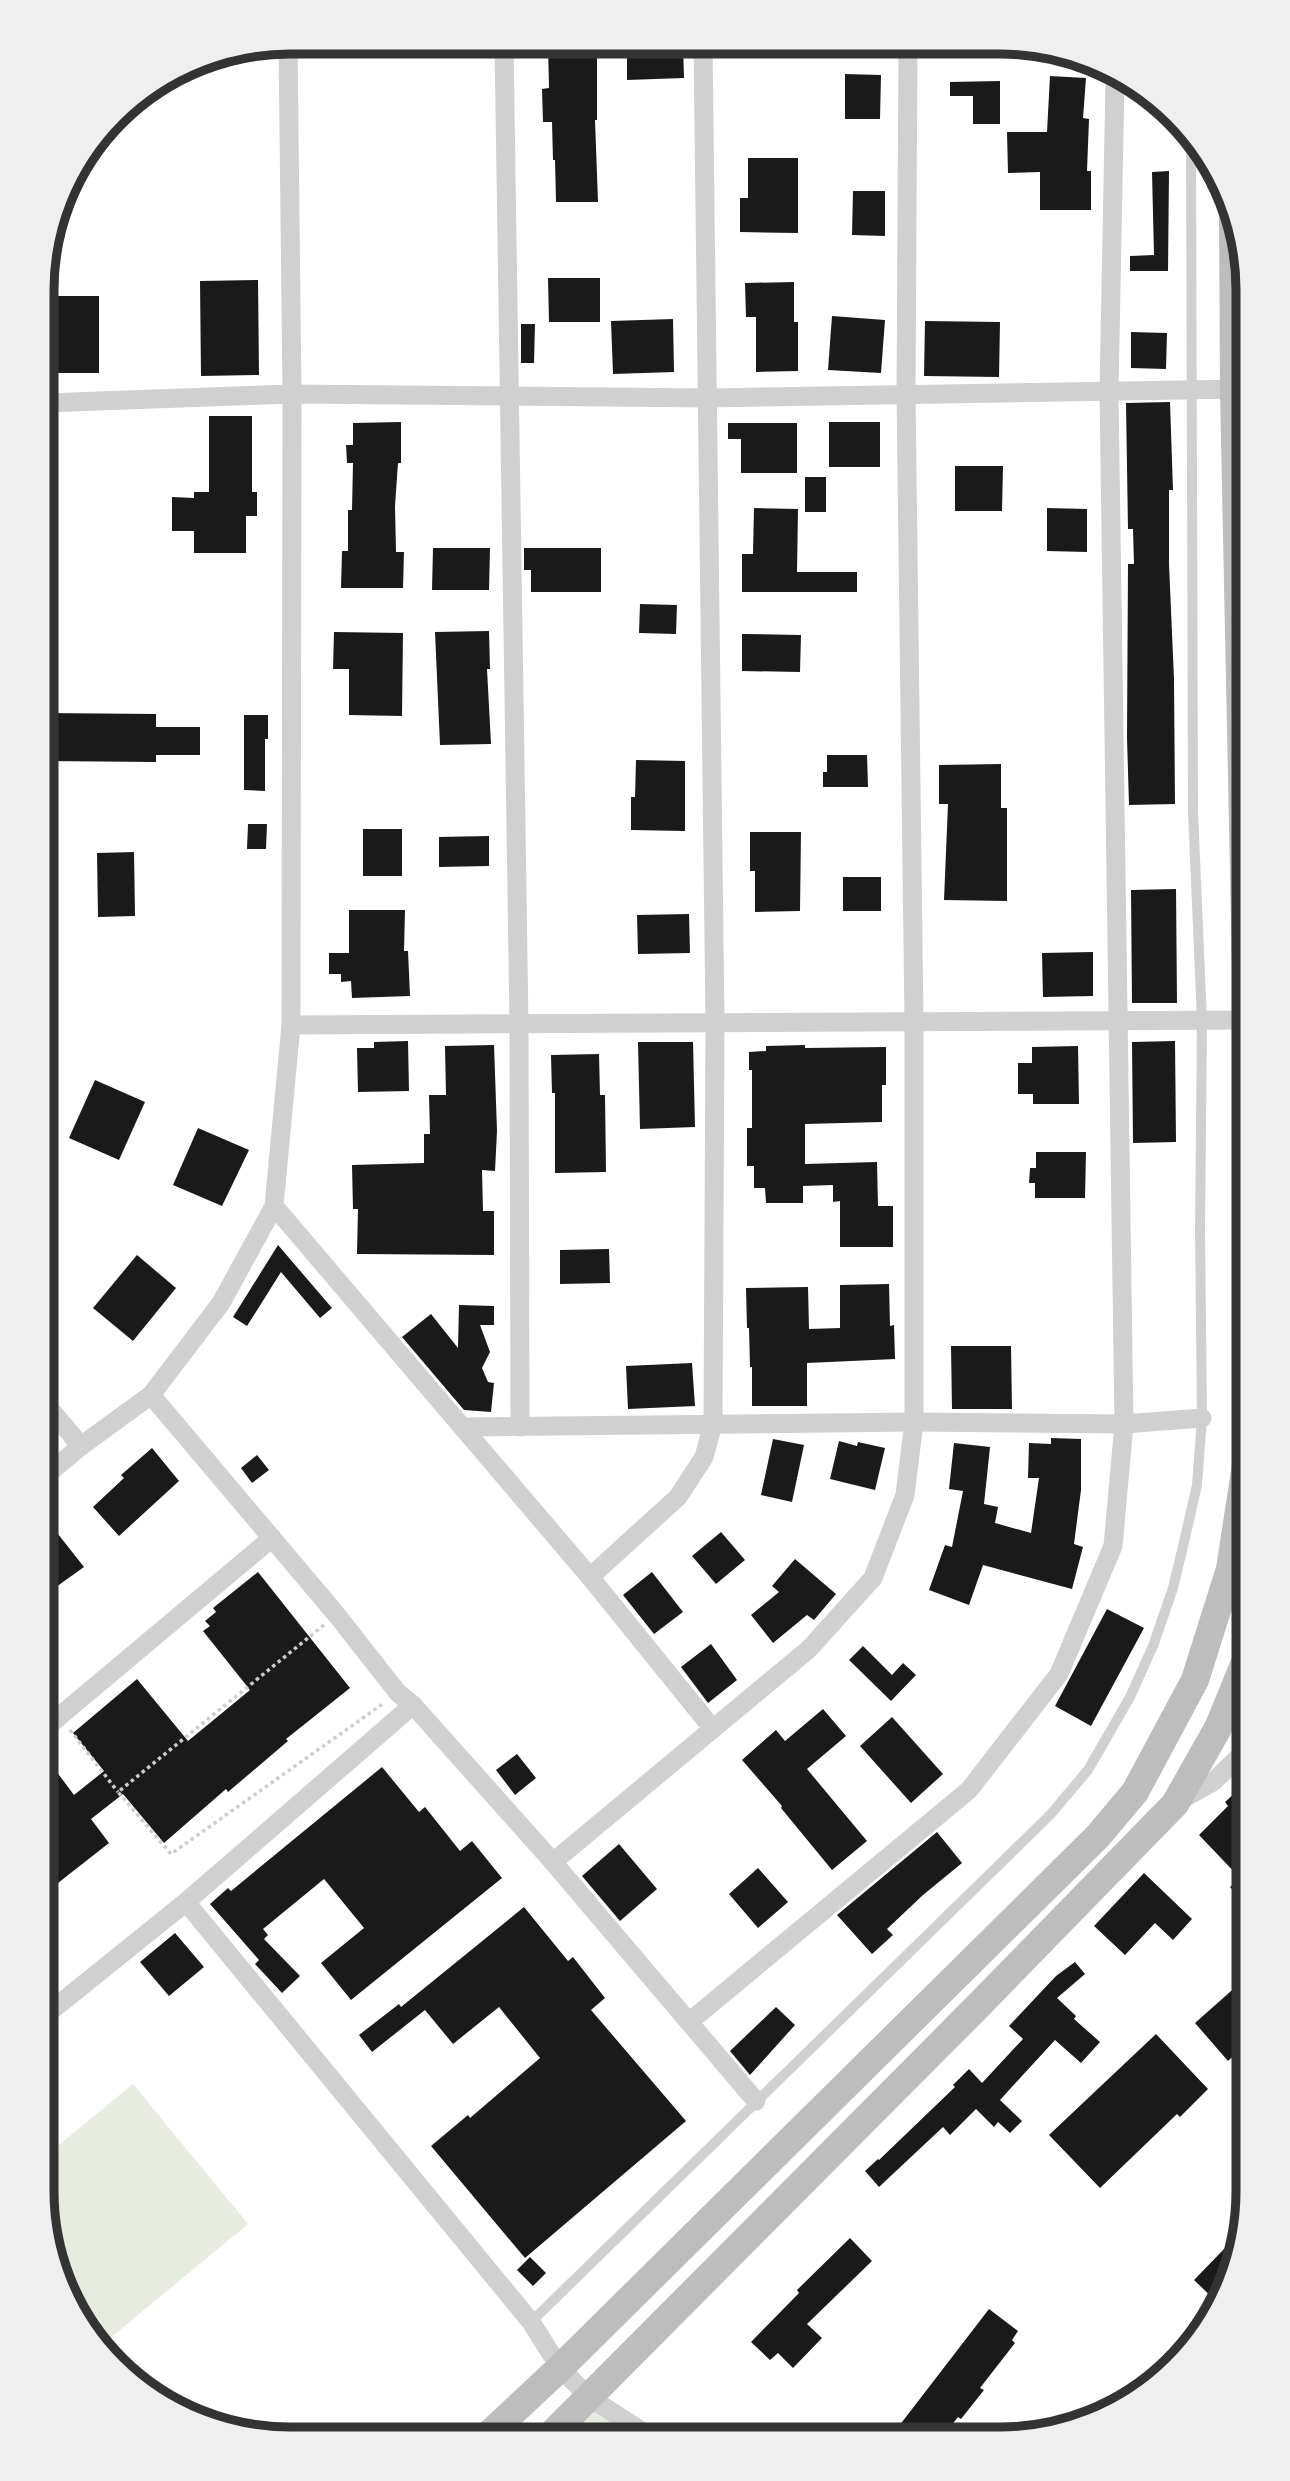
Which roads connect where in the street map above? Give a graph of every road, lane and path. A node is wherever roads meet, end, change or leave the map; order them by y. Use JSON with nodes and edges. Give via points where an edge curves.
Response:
{"nodes":[{"id":1,"x":288,"y":54,"type":"edge"},
{"id":2,"x":504,"y":54,"type":"edge"},
{"id":3,"x":703,"y":54,"type":"edge"},
{"id":4,"x":908,"y":54,"type":"edge"},
{"id":5,"x":1115,"y":85,"type":"edge"},
{"id":6,"x":1191,"y":153,"type":"edge"},
{"id":7,"x":1236,"y":389,"type":"edge"},
{"id":8,"x":1109,"y":392,"type":"junction"},
{"id":9,"x":1192,"y":392,"type":"junction"},
{"id":10,"x":292,"y":394,"type":"junction"},
{"id":11,"x":906,"y":394,"type":"junction"},
{"id":12,"x":509,"y":397,"type":"junction"},
{"id":13,"x":707,"y":398,"type":"junction"},
{"id":14,"x":54,"y":403,"type":"edge"},
{"id":15,"x":1236,"y":1020,"type":"edge"},
{"id":16,"x":1119,"y":1021,"type":"junction"},
{"id":17,"x":1202,"y":1021,"type":"junction"},
{"id":18,"x":914,"y":1022,"type":"junction"},
{"id":19,"x":716,"y":1023,"type":"junction"},
{"id":20,"x":519,"y":1024,"type":"junction"},
{"id":21,"x":291,"y":1025,"type":"junction"},
{"id":22,"x":274,"y":1206,"type":"junction"},
{"id":23,"x":151,"y":1395,"type":"junction"},
{"id":24,"x":54,"y":1414,"type":"edge"},
{"id":25,"x":1202,"y":1418,"type":"junction"},
{"id":26,"x":914,"y":1422,"type":"junction"},
{"id":27,"x":713,"y":1424,"type":"junction"},
{"id":28,"x":1124,"y":1424,"type":"junction"},
{"id":29,"x":464,"y":1427,"type":"junction"},
{"id":30,"x":520,"y":1427,"type":"junction"},
{"id":31,"x":81,"y":1446,"type":"junction"},
{"id":32,"x":54,"y":1469,"type":"edge"},
{"id":33,"x":1235,"y":1534,"type":"edge"},
{"id":34,"x":272,"y":1538,"type":"junction"},
{"id":35,"x":590,"y":1577,"type":"junction"},
{"id":36,"x":336,"y":1615,"type":"junction"},
{"id":37,"x":1235,"y":1686,"type":"edge"},
{"id":38,"x":405,"y":1699,"type":"junction"},
{"id":39,"x":60,"y":1717,"type":"junction"},
{"id":40,"x":54,"y":1722,"type":"edge"},
{"id":41,"x":713,"y":1728,"type":"junction"},
{"id":42,"x":1235,"y":1760,"type":"edge"},
{"id":43,"x":118,"y":1792,"type":"junction"},
{"id":44,"x":1174,"y":1804,"type":"junction"},
{"id":45,"x":553,"y":1862,"type":"junction"},
{"id":46,"x":186,"y":1902,"type":"junction"},
{"id":47,"x":54,"y":2008,"type":"edge"},
{"id":48,"x":689,"y":2022,"type":"junction"},
{"id":49,"x":756,"y":2101,"type":"junction"},
{"id":50,"x":531,"y":2322,"type":"junction"},
{"id":51,"x":560,"y":2368,"type":"junction"},
{"id":52,"x":589,"y":2396,"type":"junction"},
{"id":53,"x":497,"y":2427,"type":"edge"},
{"id":54,"x":559,"y":2427,"type":"edge"},
{"id":55,"x":636,"y":2427,"type":"edge"}],
"edges":[{"from":1,"to":10,"type":"street"},
{"from":2,"to":12,"type":"street"},
{"from":3,"to":13,"type":"street"},
{"from":4,"to":11,"type":"street"},
{"from":5,"to":8,"type":"street"},
{"from":6,"to":9,"type":"lane"},
{"from":7,"to":9,"type":"street"},
{"from":8,"to":9,"type":"street"},
{"from":8,"to":11,"type":"street"},
{"from":8,"to":16,"type":"street"},
{"from":9,"to":17,"type":"lane","via":[[1193,811]]},
{"from":10,"to":12,"type":"street"},
{"from":10,"to":14,"type":"street"},
{"from":10,"to":21,"type":"street"},
{"from":11,"to":13,"type":"street"},
{"from":11,"to":18,"type":"street"},
{"from":12,"to":13,"type":"street"},
{"from":12,"to":20,"type":"street"},
{"from":13,"to":19,"type":"street"},
{"from":15,"to":17,"type":"street"},
{"from":16,"to":17,"type":"street"},
{"from":16,"to":18,"type":"street"},
{"from":16,"to":28,"type":"street"},
{"from":17,"to":25,"type":"lane"},
{"from":18,"to":19,"type":"street"},
{"from":18,"to":26,"type":"street"},
{"from":19,"to":20,"type":"street"},
{"from":19,"to":27,"type":"street"},
{"from":20,"to":21,"type":"street"},
{"from":20,"to":30,"type":"street"},
{"from":21,"to":22,"type":"street"},
{"from":22,"to":23,"type":"street","via":[[222,1303]]},
{"from":22,"to":29,"type":"street"},
{"from":23,"to":31,"type":"street"},
{"from":23,"to":34,"type":"street"},
{"from":24,"to":31,"type":"street"},
{"from":25,"to":28,"type":"street"},
{"from":25,"to":49,"type":"lane","via":[[1196,1485],[1173,1588],[1130,1696],[1088,1770],[1050,1815]]},
{"from":26,"to":27,"type":"street"},
{"from":26,"to":28,"type":"street"},
{"from":26,"to":41,"type":"street","via":[[905,1495],[873,1578],[809,1649]]},
{"from":27,"to":30,"type":"street"},
{"from":27,"to":35,"type":"street","via":[[704,1457],[678,1497]]},
{"from":28,"to":48,"type":"street","via":[[1114,1546],[1059,1674],[969,1790]]},
{"from":29,"to":30,"type":"street"},
{"from":29,"to":35,"type":"street"},
{"from":31,"to":32,"type":"street"},
{"from":33,"to":51,"type":"street","via":[[1230,1569],[1195,1680],[1135,1792],[1098,1836]]},
{"from":34,"to":36,"type":"street"},
{"from":34,"to":39,"type":"street"},
{"from":35,"to":41,"type":"street"},
{"from":36,"to":38,"type":"street"},
{"from":36,"to":43,"type":"path"},
{"from":37,"to":44,"type":"street","via":[[1218,1728]]},
{"from":38,"to":43,"type":"path","via":[[171,1854]]},
{"from":38,"to":45,"type":"street"},
{"from":38,"to":46,"type":"street"},
{"from":39,"to":40,"type":"street"},
{"from":39,"to":43,"type":"path"},
{"from":41,"to":45,"type":"street"},
{"from":42,"to":44,"type":"street","via":[[1213,1782]]},
{"from":44,"to":52,"type":"street"},
{"from":45,"to":48,"type":"street"},
{"from":46,"to":47,"type":"street"},
{"from":46,"to":50,"type":"street"},
{"from":48,"to":49,"type":"street"},
{"from":49,"to":50,"type":"lane"},
{"from":50,"to":51,"type":"street"},
{"from":51,"to":52,"type":"street"},
{"from":51,"to":53,"type":"street"},
{"from":52,"to":54,"type":"street"},
{"from":52,"to":55,"type":"street"}]}
